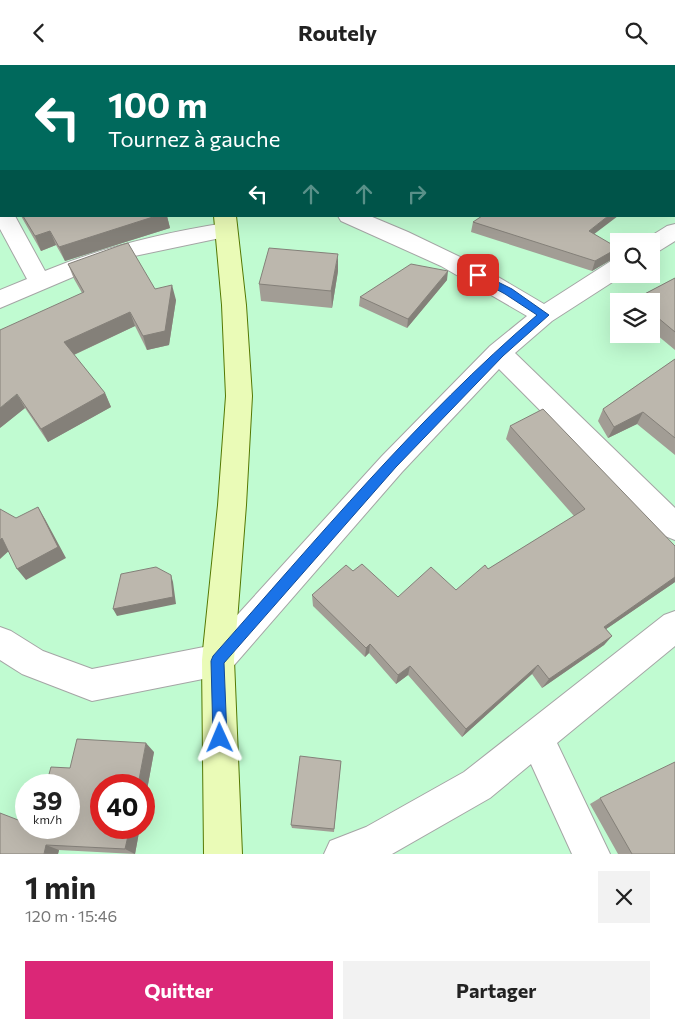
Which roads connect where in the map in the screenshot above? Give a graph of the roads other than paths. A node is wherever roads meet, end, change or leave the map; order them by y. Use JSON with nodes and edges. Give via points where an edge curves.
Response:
{"nodes":[{"id":1,"x":5,"y":217,"type":"edge"},
{"id":2,"x":351,"y":217,"type":"edge"},
{"id":3,"x":225,"y":223,"type":"edge"},
{"id":4,"x":675,"y":231,"type":"edge"},
{"id":5,"x":660,"y":240,"type":"edge"},
{"id":6,"x":610,"y":273,"type":"edge"},
{"id":7,"x":40,"y":282,"type":"junction"},
{"id":8,"x":0,"y":300,"type":"edge"},
{"id":9,"x":544,"y":315,"type":"junction"},
{"id":10,"x":499,"y":353,"type":"junction"},
{"id":11,"x":675,"y":527,"type":"edge"},
{"id":12,"x":675,"y":626,"type":"edge"},
{"id":13,"x":0,"y":642,"type":"edge"},
{"id":14,"x":218,"y":661,"type":"junction"},
{"id":15,"x":537,"y":738,"type":"junction"},
{"id":16,"x":223,"y":854,"type":"edge"},
{"id":17,"x":343,"y":854,"type":"edge"},
{"id":18,"x":591,"y":854,"type":"edge"}],
"edges":[{"from":1,"to":7,"type":"street"},
{"from":2,"to":9,"type":"street","via":[[431,250],[508,291]]},
{"from":3,"to":7,"type":"street","via":[[115,254]]},
{"from":3,"to":14,"type":"street","via":[[239,396]]},
{"from":4,"to":5,"type":"street"},
{"from":6,"to":9,"type":"street"},
{"from":7,"to":8,"type":"street"},
{"from":9,"to":10,"type":"street"},
{"from":10,"to":11,"type":"street"},
{"from":10,"to":14,"type":"street","via":[[392,463]]},
{"from":12,"to":15,"type":"street"},
{"from":13,"to":14,"type":"street","via":[[33,663],[92,685]]},
{"from":14,"to":16,"type":"street"},
{"from":15,"to":17,"type":"street","via":[[477,785],[374,843]]},
{"from":15,"to":18,"type":"street"}]}
